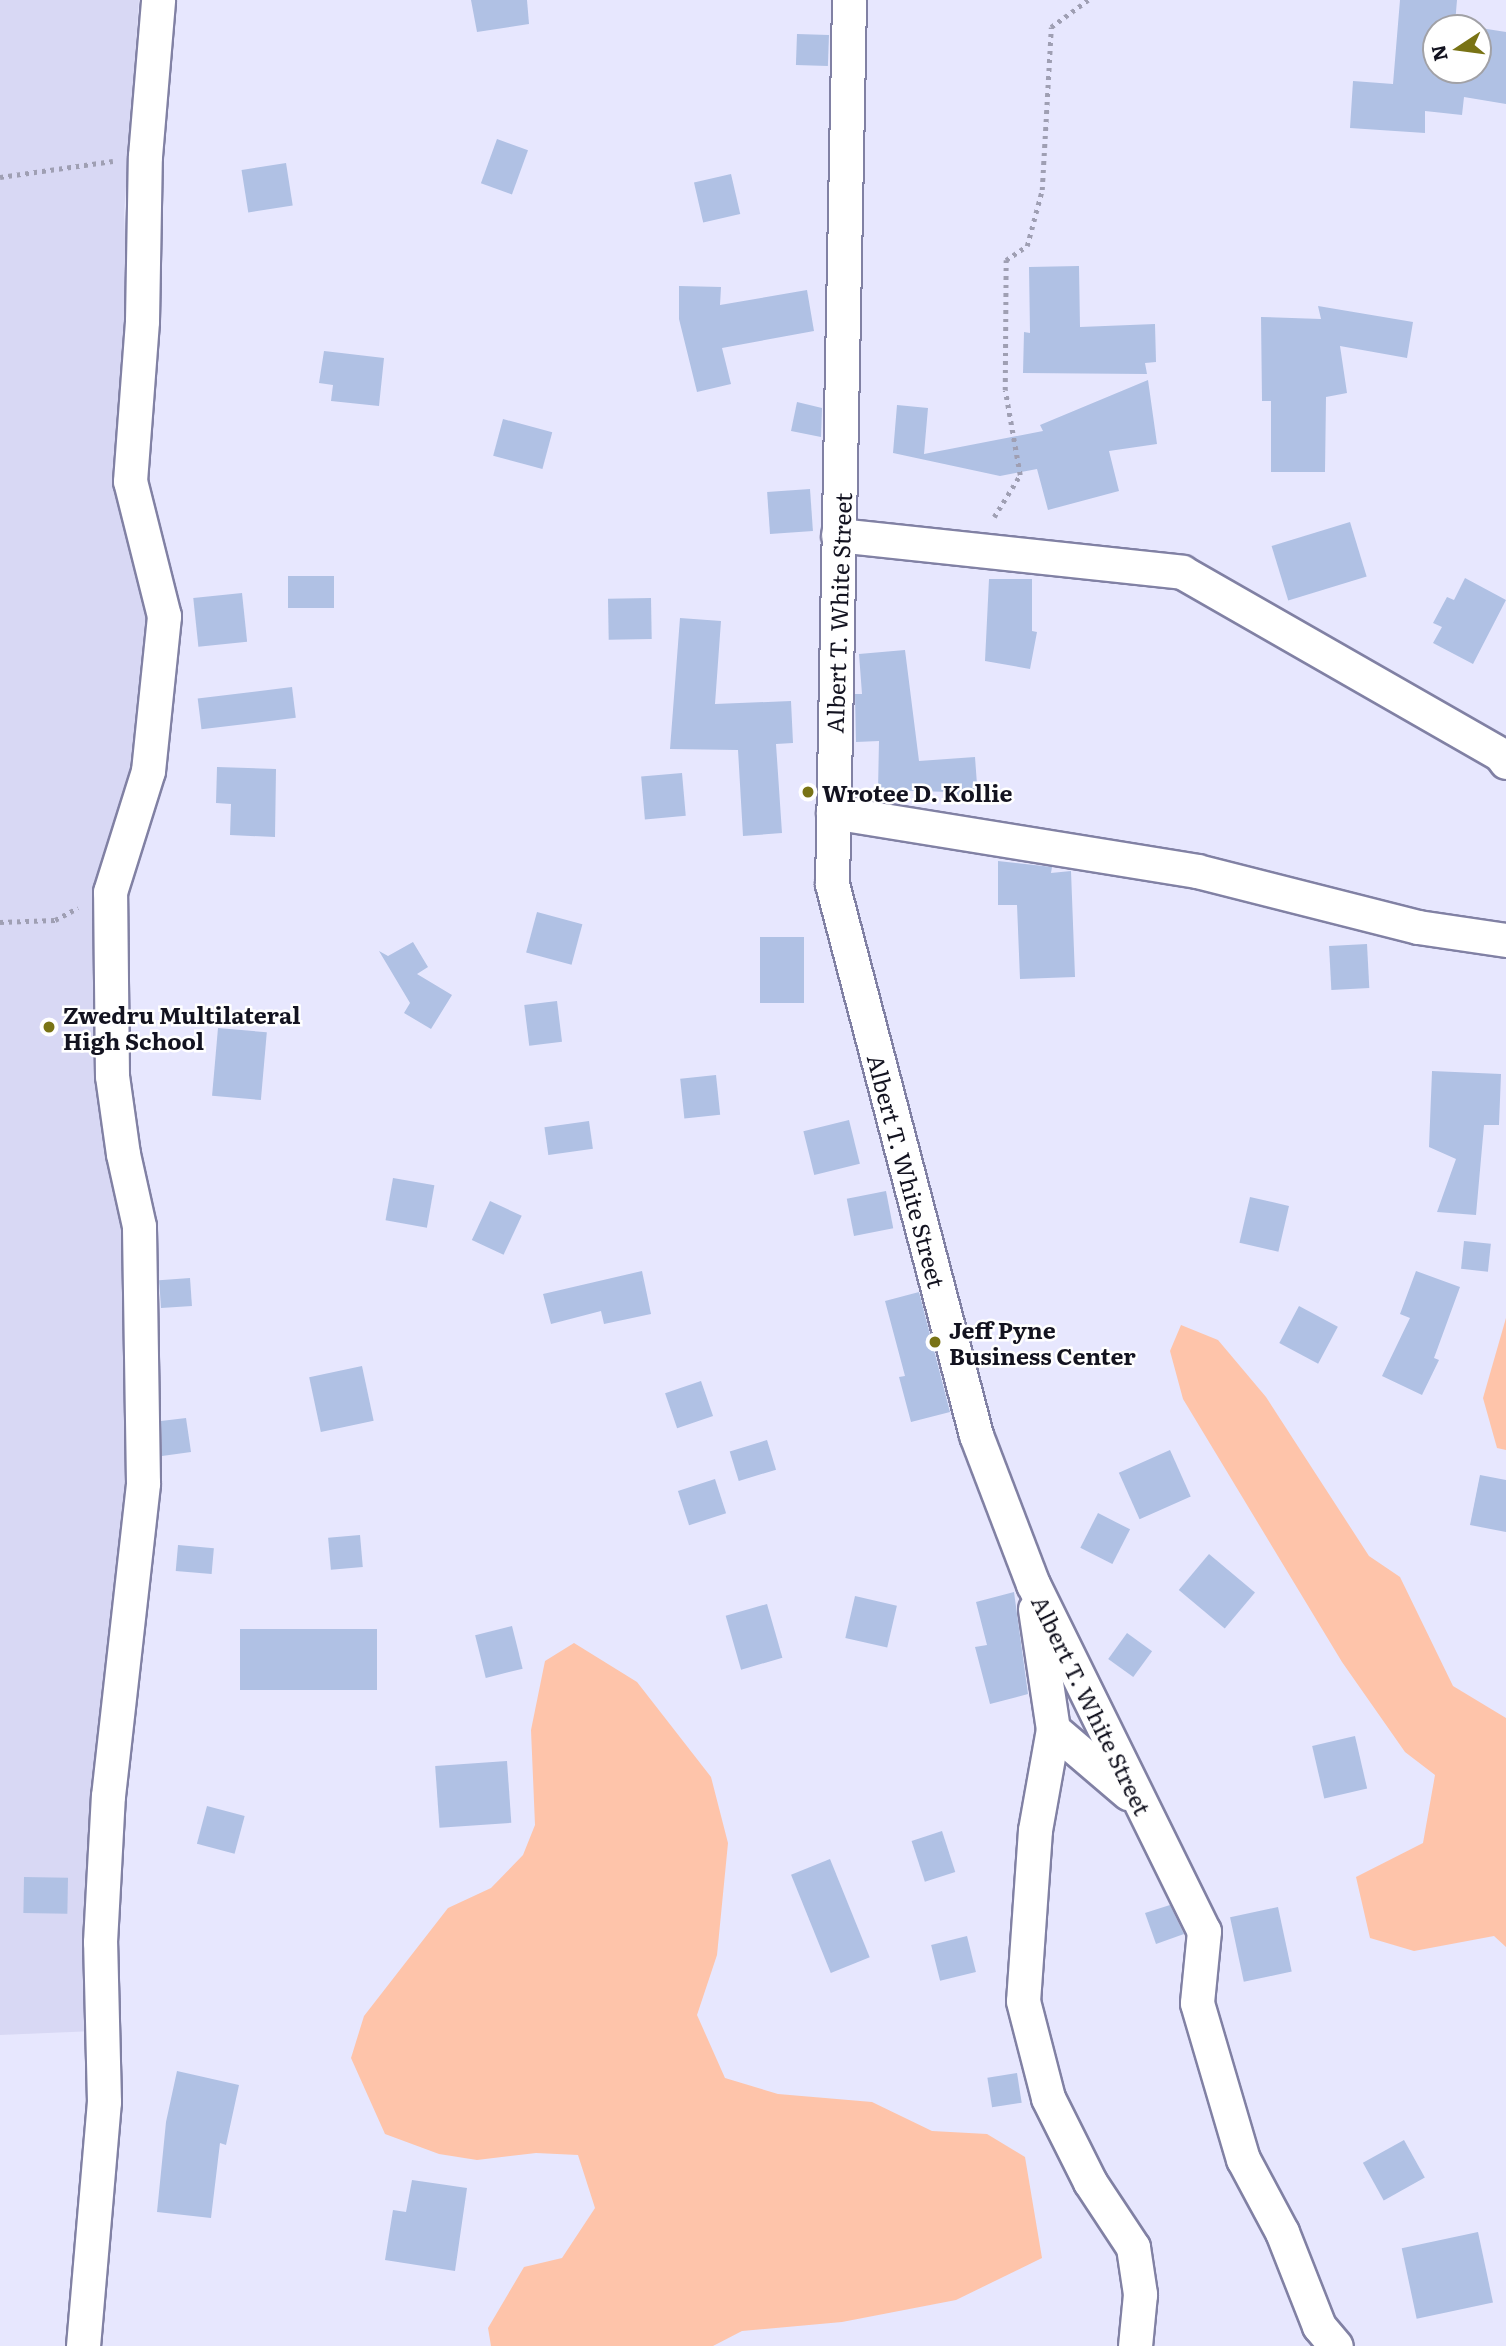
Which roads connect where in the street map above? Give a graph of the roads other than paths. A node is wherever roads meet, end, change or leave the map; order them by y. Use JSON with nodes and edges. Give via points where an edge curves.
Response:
{"nodes":[{"id":1,"x":158,"y":0,"type":"edge"},
{"id":2,"x":849,"y":0,"type":"edge"},
{"id":3,"x":838,"y":535,"type":"junction"},
{"id":4,"x":1506,"y":762,"type":"edge"},
{"id":5,"x":833,"y":812,"type":"junction"},
{"id":6,"x":1506,"y":940,"type":"edge"},
{"id":7,"x":1033,"y":1584,"type":"junction"},
{"id":8,"x":1053,"y":1729,"type":"junction"},
{"id":9,"x":1138,"y":1801,"type":"junction"},
{"id":10,"x":83,"y":2346,"type":"edge"},
{"id":11,"x":1135,"y":2346,"type":"edge"},
{"id":12,"x":1336,"y":2346,"type":"edge"}],
"edges":[{"from":1,"to":10,"type":"street","via":[[145,156],[142,321],[130,481],[164,616],[148,771],[110,892],[112,1076],[122,1154],[139,1226],[143,1483],[108,1796],[100,1942],[104,2102]]},
{"from":2,"to":3,"type":"street","name":"Albert T. White Street"},
{"from":3,"to":4,"type":"street","via":[[1182,572],[1500,754]]},
{"from":3,"to":5,"type":"street","name":"Albert T. White Street"},
{"from":5,"to":6,"type":"street","via":[[1197,871],[1418,927]]},
{"from":5,"to":7,"type":"street","name":"Albert T. White Street","via":[[832,884],[976,1435]]},
{"from":7,"to":8,"type":"street"},
{"from":7,"to":9,"type":"street","name":"Albert T. White Street"},
{"from":8,"to":9,"type":"street"},
{"from":8,"to":11,"type":"street","via":[[1035,1830],[1023,2001],[1048,2098],[1090,2182],[1133,2247],[1140,2294]]},
{"from":9,"to":12,"type":"street","name":"Albert T. White Street","via":[[1204,1931],[1197,2003],[1243,2159],[1282,2232],[1319,2326]]}]}
